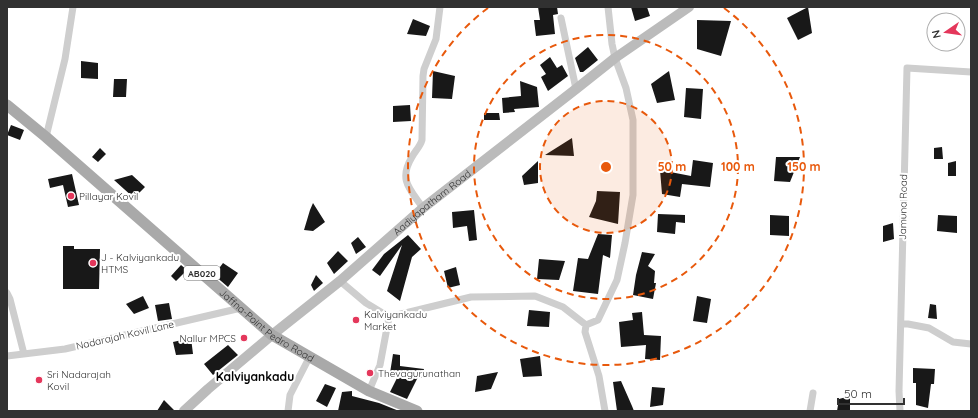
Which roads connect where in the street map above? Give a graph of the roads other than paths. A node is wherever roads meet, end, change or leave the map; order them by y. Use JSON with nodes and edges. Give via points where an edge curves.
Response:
{"nodes":[{"id":1,"x":73,"y":7,"type":"edge"},
{"id":2,"x":440,"y":7,"type":"edge"},
{"id":3,"x":608,"y":7,"type":"edge"},
{"id":4,"x":689,"y":7,"type":"edge"},
{"id":5,"x":561,"y":18,"type":"dead end"},
{"id":6,"x":615,"y":58,"type":"junction"},
{"id":7,"x":971,"y":72,"type":"edge"},
{"id":8,"x":576,"y":89,"type":"junction"},
{"id":9,"x":7,"y":105,"type":"edge"},
{"id":10,"x":46,"y":137,"type":"junction"},
{"id":11,"x":423,"y":208,"type":"junction"},
{"id":12,"x":340,"y":281,"type":"junction"},
{"id":13,"x":7,"y":294,"type":"edge"},
{"id":14,"x":241,"y":308,"type":"junction"},
{"id":15,"x":389,"y":317,"type":"junction"},
{"id":16,"x":901,"y":324,"type":"junction"},
{"id":17,"x":586,"y":326,"type":"junction"},
{"id":18,"x":272,"y":335,"type":"junction"},
{"id":19,"x":971,"y":344,"type":"edge"},
{"id":20,"x":24,"y":354,"type":"junction"},
{"id":21,"x":7,"y":356,"type":"edge"},
{"id":22,"x":310,"y":356,"type":"junction"},
{"id":23,"x":369,"y":391,"type":"junction"},
{"id":24,"x":813,"y":393,"type":"dead end"},
{"id":25,"x":184,"y":411,"type":"edge"},
{"id":26,"x":288,"y":411,"type":"edge"},
{"id":27,"x":417,"y":411,"type":"edge"},
{"id":28,"x":605,"y":411,"type":"edge"},
{"id":29,"x":810,"y":411,"type":"edge"},
{"id":30,"x":900,"y":411,"type":"edge"}],
"edges":[{"from":1,"to":10,"type":"street","via":[[66,59]]},
{"from":2,"to":11,"type":"street","via":[[436,39],[423,76],[422,140],[405,173],[407,185]]},
{"from":3,"to":6,"type":"street"},
{"from":4,"to":6,"type":"street","name":"Aadiyapatham Road"},
{"from":5,"to":8,"type":"street"},
{"from":6,"to":8,"type":"street","name":"Aadiyapatham Road"},
{"from":6,"to":17,"type":"street","via":[[626,88],[633,120],[633,195],[617,280],[598,320]]},
{"from":7,"to":16,"type":"street","name":"Jamuna Road","via":[[907,68]]},
{"from":8,"to":11,"type":"street","name":"Aadiyapatham Road"},
{"from":9,"to":10,"type":"main road","name":"Jaffna-Point Pedro Road","number":"AB020"},
{"from":10,"to":14,"type":"main road","name":"Jaffna-Point Pedro Road","number":"AB020"},
{"from":11,"to":12,"type":"street","name":"Aadiyapatham Road"},
{"from":12,"to":15,"type":"street","via":[[366,303]]},
{"from":12,"to":18,"type":"street","name":"Aadiyapatham Road"},
{"from":13,"to":20,"type":"street"},
{"from":14,"to":18,"type":"main road","name":"Jaffna-Point Pedro Road","number":"AB020"},
{"from":14,"to":20,"type":"street","name":"Nadarajah Kovil Lane","via":[[65,349]]},
{"from":15,"to":17,"type":"street","via":[[471,297],[535,296],[563,307]]},
{"from":15,"to":23,"type":"street","via":[[380,365]]},
{"from":16,"to":19,"type":"street","via":[[929,328],[953,342]]},
{"from":16,"to":30,"type":"street","name":"Jamuna Road"},
{"from":17,"to":28,"type":"street","via":[[585,332],[599,376]]},
{"from":18,"to":22,"type":"main road","name":"Jaffna-Point Pedro Road","number":"AB020"},
{"from":18,"to":25,"type":"street","name":"Aadiyapatham Road"},
{"from":20,"to":21,"type":"street","name":"Nadarajah Kovil Lane"},
{"from":22,"to":23,"type":"main road","name":"Jaffna-Point Pedro Road","number":"AB020"},
{"from":22,"to":26,"type":"street","via":[[290,395]]},
{"from":23,"to":27,"type":"main road","name":"Jaffna-Point Pedro Road","number":"AB020"},
{"from":24,"to":29,"type":"street"}]}
